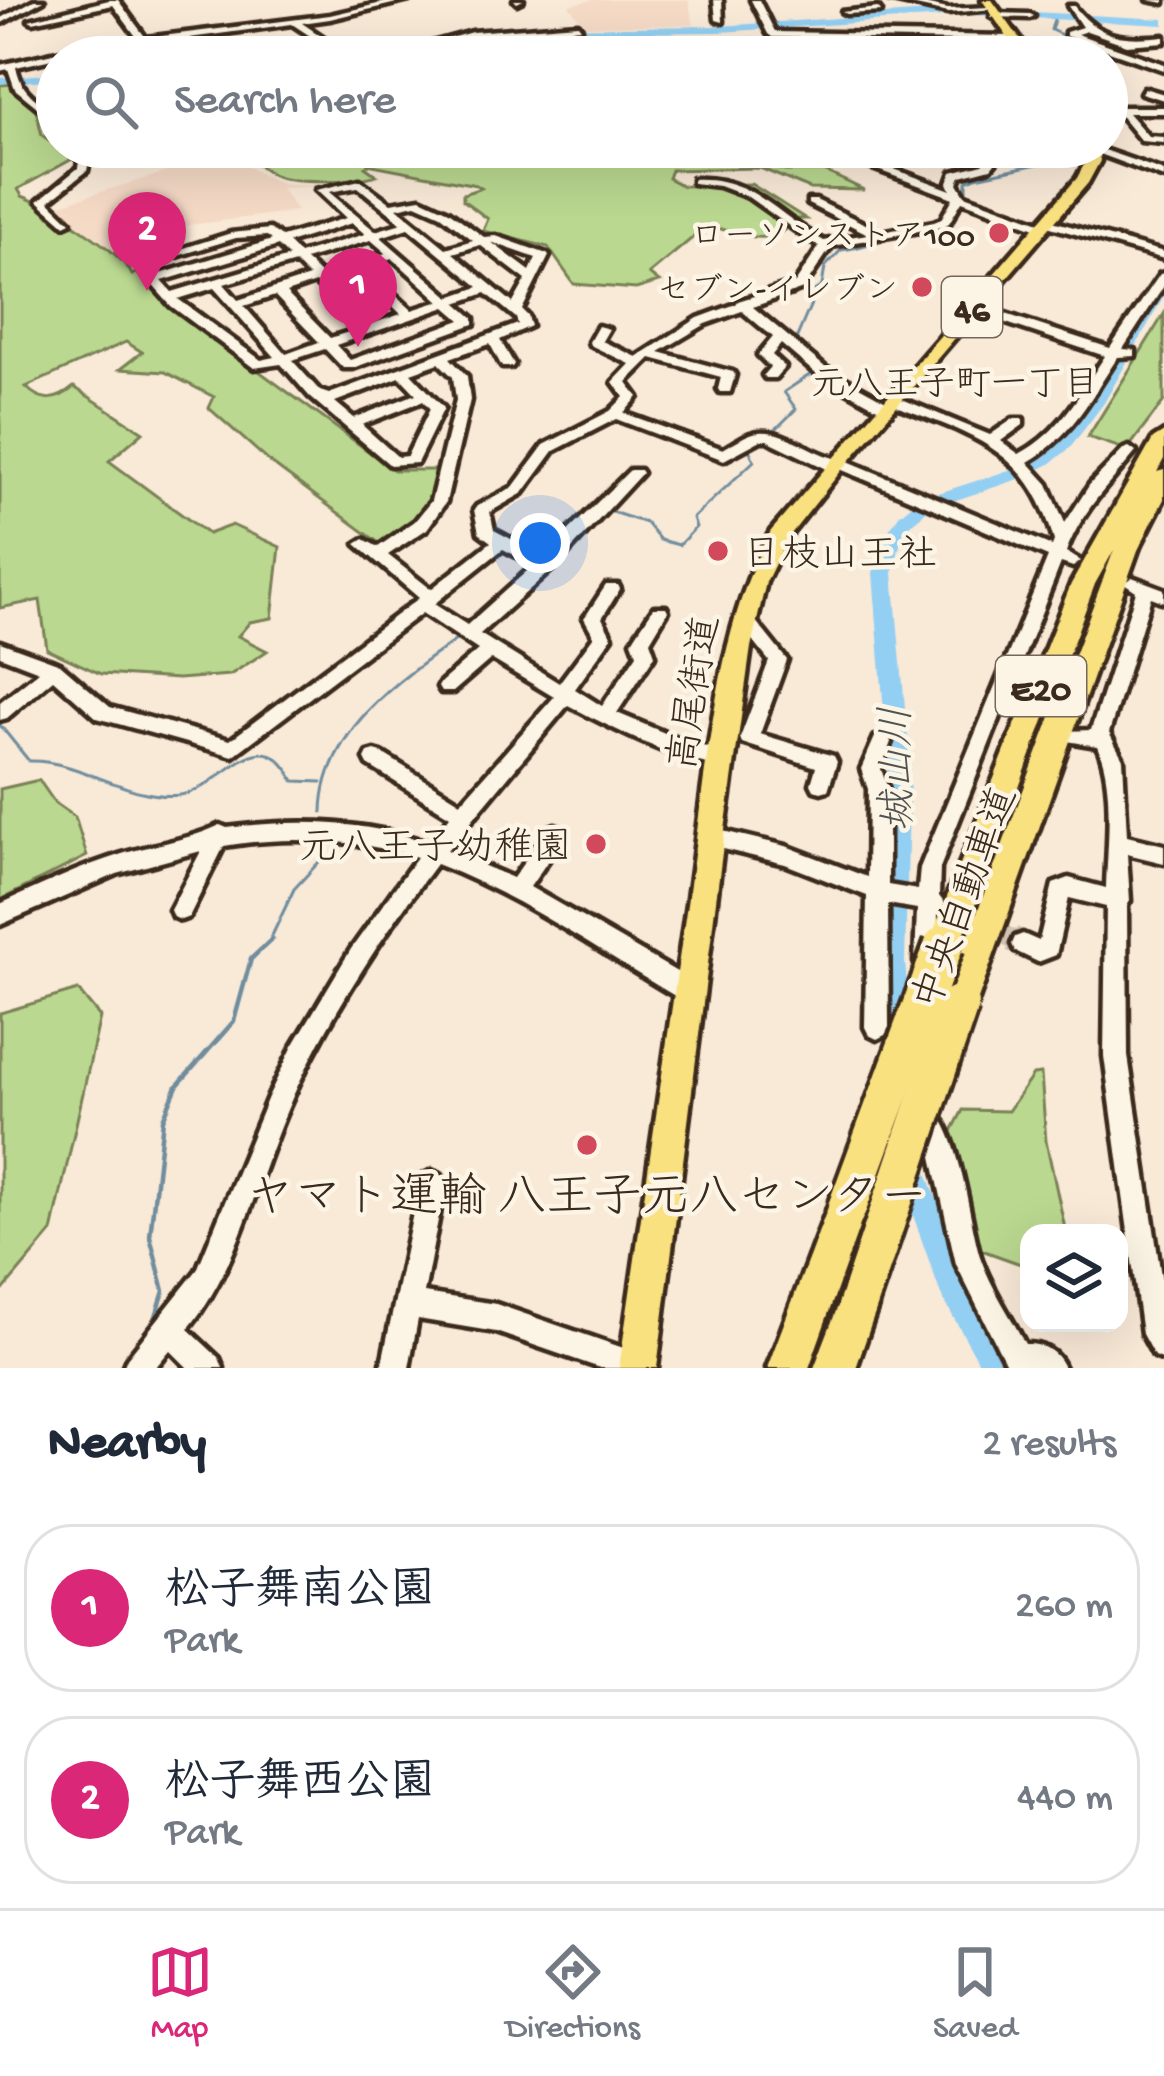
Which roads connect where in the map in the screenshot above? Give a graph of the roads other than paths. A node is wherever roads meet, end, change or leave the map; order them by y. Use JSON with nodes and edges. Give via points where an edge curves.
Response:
{"nodes":[{"id":1,"x":40,"y":0,"type":"edge"},
{"id":2,"x":405,"y":0,"type":"edge"},
{"id":3,"x":718,"y":0,"type":"edge"},
{"id":4,"x":755,"y":0,"type":"edge"},
{"id":5,"x":854,"y":0,"type":"edge"},
{"id":6,"x":871,"y":0,"type":"edge"},
{"id":7,"x":892,"y":0,"type":"edge"},
{"id":8,"x":1152,"y":0,"type":"edge"},
{"id":9,"x":114,"y":1,"type":"edge"},
{"id":10,"x":838,"y":1,"type":"edge"},
{"id":11,"x":1164,"y":1,"type":"edge"},
{"id":12,"x":387,"y":2,"type":"edge"},
{"id":13,"x":81,"y":10,"type":"junction"},
{"id":14,"x":846,"y":12,"type":"dead end"},
{"id":15,"x":992,"y":12,"type":"edge"},
{"id":16,"x":33,"y":20,"type":"dead end"},
{"id":17,"x":720,"y":20,"type":"dead end"},
{"id":18,"x":934,"y":20,"type":"dead end"},
{"id":19,"x":1030,"y":20,"type":"dead end"},
{"id":20,"x":96,"y":21,"type":"dead end"},
{"id":21,"x":293,"y":21,"type":"junction"},
{"id":22,"x":807,"y":21,"type":"dead end"},
{"id":23,"x":0,"y":22,"type":"edge"},
{"id":24,"x":902,"y":25,"type":"dead end"},
{"id":25,"x":766,"y":26,"type":"junction"},
{"id":26,"x":1143,"y":27,"type":"dead end"},
{"id":27,"x":181,"y":35,"type":"joint"},
{"id":28,"x":139,"y":36,"type":"edge"},
{"id":29,"x":173,"y":36,"type":"edge"},
{"id":30,"x":316,"y":36,"type":"edge"},
{"id":31,"x":544,"y":36,"type":"edge"},
{"id":32,"x":573,"y":36,"type":"edge"},
{"id":33,"x":802,"y":36,"type":"edge"},
{"id":34,"x":908,"y":36,"type":"edge"},
{"id":35,"x":940,"y":36,"type":"edge"},
{"id":36,"x":1070,"y":36,"type":"edge"},
{"id":37,"x":1115,"y":36,"type":"edge"},
{"id":38,"x":1164,"y":36,"type":"edge"},
{"id":39,"x":1128,"y":42,"type":"edge"},
{"id":40,"x":1128,"y":55,"type":"edge"},
{"id":41,"x":36,"y":61,"type":"edge"},
{"id":42,"x":5,"y":67,"type":"edge"},
{"id":43,"x":1164,"y":67,"type":"edge"},
{"id":44,"x":1144,"y":91,"type":"dead end"},
{"id":45,"x":1164,"y":97,"type":"edge"},
{"id":46,"x":36,"y":100,"type":"edge"},
{"id":47,"x":1164,"y":110,"type":"edge"},
{"id":48,"x":1128,"y":111,"type":"edge"},
{"id":49,"x":1128,"y":119,"type":"edge"},
{"id":50,"x":1164,"y":140,"type":"edge"},
{"id":51,"x":1128,"y":162,"type":"edge"},
{"id":52,"x":83,"y":168,"type":"edge"},
{"id":53,"x":883,"y":168,"type":"edge"},
{"id":54,"x":979,"y":168,"type":"edge"},
{"id":55,"x":1089,"y":168,"type":"edge"},
{"id":56,"x":1164,"y":175,"type":"edge"},
{"id":57,"x":697,"y":181,"type":"dead end"},
{"id":58,"x":964,"y":197,"type":"junction"},
{"id":59,"x":812,"y":202,"type":"dead end"},
{"id":60,"x":389,"y":207,"type":"junction"},
{"id":61,"x":354,"y":219,"type":"junction"},
{"id":62,"x":65,"y":222,"type":"dead end"},
{"id":63,"x":410,"y":224,"type":"junction"},
{"id":64,"x":1044,"y":224,"type":"junction"},
{"id":65,"x":373,"y":235,"type":"junction"},
{"id":66,"x":880,"y":236,"type":"junction"},
{"id":67,"x":481,"y":240,"type":"junction"},
{"id":68,"x":280,"y":241,"type":"junction"},
{"id":69,"x":826,"y":245,"type":"junction"},
{"id":70,"x":444,"y":252,"type":"junction"},
{"id":71,"x":394,"y":254,"type":"junction"},
{"id":72,"x":1164,"y":256,"type":"edge"},
{"id":73,"x":297,"y":258,"type":"junction"},
{"id":74,"x":357,"y":266,"type":"junction"},
{"id":75,"x":1164,"y":277,"type":"edge"},
{"id":76,"x":318,"y":278,"type":"junction"},
{"id":77,"x":532,"y":279,"type":"junction"},
{"id":78,"x":154,"y":280,"type":"junction"},
{"id":79,"x":215,"y":283,"type":"junction"},
{"id":80,"x":488,"y":288,"type":"junction"},
{"id":81,"x":277,"y":291,"type":"junction"},
{"id":82,"x":170,"y":297,"type":"junction"},
{"id":83,"x":448,"y":302,"type":"junction"},
{"id":84,"x":742,"y":304,"type":"junction"},
{"id":85,"x":235,"y":305,"type":"junction"},
{"id":86,"x":971,"y":307,"type":"junction"},
{"id":87,"x":515,"y":310,"type":"junction"},
{"id":88,"x":410,"y":315,"type":"junction"},
{"id":89,"x":603,"y":328,"type":"dead end"},
{"id":90,"x":369,"y":329,"type":"junction"},
{"id":91,"x":494,"y":340,"type":"junction"},
{"id":92,"x":788,"y":342,"type":"junction"},
{"id":93,"x":327,"y":344,"type":"junction"},
{"id":94,"x":1122,"y":352,"type":"junction"},
{"id":95,"x":642,"y":357,"type":"junction"},
{"id":96,"x":283,"y":359,"type":"junction"},
{"id":97,"x":443,"y":359,"type":"junction"},
{"id":98,"x":507,"y":364,"type":"dead end"},
{"id":99,"x":405,"y":374,"type":"junction"},
{"id":100,"x":770,"y":375,"type":"dead end"},
{"id":101,"x":725,"y":389,"type":"dead end"},
{"id":102,"x":426,"y":395,"type":"junction"},
{"id":103,"x":321,"y":397,"type":"junction"},
{"id":104,"x":889,"y":403,"type":"junction"},
{"id":105,"x":614,"y":414,"type":"junction"},
{"id":106,"x":1018,"y":422,"type":"dead end"},
{"id":107,"x":349,"y":425,"type":"junction"},
{"id":108,"x":1164,"y":439,"type":"edge"},
{"id":109,"x":993,"y":440,"type":"junction"},
{"id":110,"x":1129,"y":452,"type":"dead end"},
{"id":111,"x":836,"y":464,"type":"junction"},
{"id":112,"x":1028,"y":465,"type":"junction"},
{"id":113,"x":635,"y":472,"type":"dead end"},
{"id":114,"x":1164,"y":477,"type":"edge"},
{"id":115,"x":500,"y":543,"type":"junction"},
{"id":116,"x":1065,"y":552,"type":"junction"},
{"id":117,"x":546,"y":558,"type":"junction"},
{"id":118,"x":612,"y":589,"type":"dead end"},
{"id":119,"x":1147,"y":589,"type":"edge"},
{"id":120,"x":427,"y":601,"type":"junction"},
{"id":121,"x":660,"y":610,"type":"dead end"},
{"id":122,"x":745,"y":619,"type":"junction"},
{"id":123,"x":468,"y":634,"type":"junction"},
{"id":124,"x":0,"y":649,"type":"edge"},
{"id":125,"x":490,"y":649,"type":"junction"},
{"id":126,"x":53,"y":669,"type":"junction"},
{"id":127,"x":447,"y":687,"type":"dead end"},
{"id":128,"x":566,"y":692,"type":"junction"},
{"id":129,"x":0,"y":713,"type":"edge"},
{"id":130,"x":606,"y":715,"type":"junction"},
{"id":131,"x":1073,"y":736,"type":"tunnel mouth"},
{"id":132,"x":1100,"y":739,"type":"junction"},
{"id":133,"x":882,"y":742,"type":"dead end"},
{"id":134,"x":376,"y":757,"type":"dead end"},
{"id":135,"x":722,"y":759,"type":"junction"},
{"id":136,"x":821,"y":784,"type":"dead end"},
{"id":137,"x":461,"y":812,"type":"junction"},
{"id":138,"x":555,"y":834,"type":"dead end"},
{"id":139,"x":220,"y":835,"type":"junction"},
{"id":140,"x":710,"y":837,"type":"junction"},
{"id":141,"x":1117,"y":842,"type":"junction"},
{"id":142,"x":431,"y":853,"type":"junction"},
{"id":143,"x":1164,"y":854,"type":"edge"},
{"id":144,"x":515,"y":892,"type":"junction"},
{"id":145,"x":883,"y":893,"type":"junction"},
{"id":146,"x":1119,"y":901,"type":"junction"},
{"id":147,"x":927,"y":902,"type":"junction"},
{"id":148,"x":181,"y":910,"type":"dead end"},
{"id":149,"x":0,"y":915,"type":"edge"},
{"id":150,"x":1022,"y":944,"type":"dead end"},
{"id":151,"x":688,"y":991,"type":"junction"},
{"id":152,"x":877,"y":1027,"type":"dead end"},
{"id":153,"x":432,"y":1184,"type":"dead end"},
{"id":154,"x":407,"y":1304,"type":"junction"},
{"id":155,"x":169,"y":1330,"type":"junction"},
{"id":156,"x":1164,"y":1346,"type":"edge"},
{"id":157,"x":136,"y":1368,"type":"edge"},
{"id":158,"x":209,"y":1368,"type":"edge"},
{"id":159,"x":395,"y":1368,"type":"edge"},
{"id":160,"x":638,"y":1368,"type":"edge"},
{"id":161,"x":788,"y":1368,"type":"edge"},
{"id":162,"x":836,"y":1368,"type":"edge"},
{"id":163,"x":1050,"y":1368,"type":"edge"}],
"edges":[{"from":1,"to":23,"type":"street"},
{"from":2,"to":12,"type":"street"},
{"from":3,"to":17,"type":"street"},
{"from":4,"to":25,"type":"street"},
{"from":5,"to":10,"type":"street"},
{"from":6,"to":14,"type":"street","via":[[879,11]]},
{"from":7,"to":15,"type":"street"},
{"from":8,"to":11,"type":"street"},
{"from":9,"to":13,"type":"street"},
{"from":9,"to":28,"type":"street"},
{"from":12,"to":21,"type":"street"},
{"from":13,"to":16,"type":"street"},
{"from":13,"to":20,"type":"street"},
{"from":15,"to":19,"type":"street"},
{"from":18,"to":35,"type":"street"},
{"from":21,"to":27,"type":"street"},
{"from":21,"to":30,"type":"street"},
{"from":22,"to":25,"type":"street"},
{"from":24,"to":34,"type":"street"},
{"from":25,"to":33,"type":"street","via":[[772,34]]},
{"from":26,"to":38,"type":"street"},
{"from":27,"to":29,"type":"street"},
{"from":31,"to":32,"type":"street","via":[[579,32]]},
{"from":36,"to":37,"type":"street","via":[[1079,17]]},
{"from":38,"to":39,"type":"street"},
{"from":40,"to":43,"type":"street"},
{"from":41,"to":42,"type":"street"},
{"from":42,"to":46,"type":"street"},
{"from":44,"to":45,"type":"street"},
{"from":47,"to":48,"type":"street"},
{"from":49,"to":50,"type":"street","via":[[1145,139]]},
{"from":51,"to":56,"type":"street"},
{"from":52,"to":62,"type":"street","via":[[44,201]]},
{"from":53,"to":58,"type":"street"},
{"from":54,"to":58,"type":"street","via":[[956,174]]},
{"from":55,"to":64,"type":"main road","name":"高尾街道","number":"46"},
{"from":57,"to":69,"type":"street","via":[[740,184]]},
{"from":58,"to":64,"type":"street"},
{"from":58,"to":66,"type":"street","via":[[929,230]]},
{"from":59,"to":66,"type":"street"},
{"from":60,"to":61,"type":"street","via":[[360,183],[321,190]]},
{"from":60,"to":63,"type":"street"},
{"from":60,"to":67,"type":"street","via":[[417,200]]},
{"from":61,"to":65,"type":"street"},
{"from":61,"to":68,"type":"street"},
{"from":63,"to":65,"type":"street"},
{"from":63,"to":70,"type":"street"},
{"from":64,"to":72,"type":"street"},
{"from":64,"to":86,"type":"main road","name":"高尾街道","number":"46"},
{"from":65,"to":71,"type":"street"},
{"from":65,"to":73,"type":"street"},
{"from":66,"to":69,"type":"street"},
{"from":67,"to":70,"type":"street"},
{"from":67,"to":77,"type":"street"},
{"from":67,"to":77,"type":"street","via":[[504,239],[543,256]]},
{"from":68,"to":73,"type":"street"},
{"from":68,"to":78,"type":"street"},
{"from":68,"to":78,"type":"street","via":[[266,231],[235,235],[140,264]]},
{"from":69,"to":84,"type":"street","via":[[799,286]]},
{"from":70,"to":80,"type":"street"},
{"from":71,"to":74,"type":"street"},
{"from":71,"to":83,"type":"street"},
{"from":73,"to":76,"type":"street"},
{"from":73,"to":79,"type":"street"},
{"from":74,"to":76,"type":"street"},
{"from":74,"to":88,"type":"street"},
{"from":75,"to":94,"type":"street"},
{"from":76,"to":81,"type":"street"},
{"from":76,"to":90,"type":"street"},
{"from":77,"to":87,"type":"street"},
{"from":78,"to":82,"type":"street"},
{"from":79,"to":82,"type":"street"},
{"from":79,"to":85,"type":"street"},
{"from":80,"to":83,"type":"street"},
{"from":80,"to":87,"type":"street"},
{"from":81,"to":85,"type":"street"},
{"from":81,"to":93,"type":"street"},
{"from":82,"to":96,"type":"street","via":[[259,364]]},
{"from":83,"to":88,"type":"street"},
{"from":83,"to":93,"type":"street","via":[[470,321],[348,364]]},
{"from":84,"to":92,"type":"street"},
{"from":84,"to":95,"type":"street"},
{"from":85,"to":96,"type":"street"},
{"from":86,"to":94,"type":"street"},
{"from":86,"to":104,"type":"main road","name":"高尾街道","number":"46"},
{"from":87,"to":91,"type":"street","via":[[525,326]]},
{"from":88,"to":90,"type":"street"},
{"from":89,"to":95,"type":"street","via":[[595,342]]},
{"from":90,"to":93,"type":"street"},
{"from":91,"to":97,"type":"street"},
{"from":91,"to":98,"type":"street"},
{"from":92,"to":100,"type":"street","via":[[765,355],[778,367]]},
{"from":92,"to":104,"type":"street","via":[[835,380]]},
{"from":93,"to":96,"type":"street"},
{"from":94,"to":112,"type":"street"},
{"from":95,"to":101,"type":"street","via":[[728,375]]},
{"from":95,"to":105,"type":"street","via":[[620,382],[631,397]]},
{"from":96,"to":103,"type":"street"},
{"from":97,"to":99,"type":"street"},
{"from":97,"to":120,"type":"street","via":[[460,376],[463,400],[438,502],[421,525],[371,549]]},
{"from":99,"to":102,"type":"street"},
{"from":99,"to":103,"type":"street","via":[[344,398]]},
{"from":102,"to":107,"type":"street"},
{"from":102,"to":107,"type":"street","via":[[437,408],[412,460],[395,462]]},
{"from":103,"to":107,"type":"street"},
{"from":104,"to":109,"type":"street"},
{"from":104,"to":111,"type":"main road","name":"高尾街道","number":"46"},
{"from":105,"to":111,"type":"street","via":[[724,455],[769,436]]},
{"from":105,"to":115,"type":"street","via":[[549,448],[518,490],[487,504],[482,521]]},
{"from":106,"to":109,"type":"street"},
{"from":108,"to":161,"type":"highway","name":"中央自動車道","number":"E20","bridge":true,"via":[[1083,584]]},
{"from":109,"to":112,"type":"street"},
{"from":110,"to":116,"type":"street","via":[[1095,487]]},
{"from":111,"to":116,"type":"street"},
{"from":111,"to":122,"type":"main road","name":"高尾街道","number":"46","via":[[778,536]]},
{"from":112,"to":116,"type":"street","via":[[1060,522]]},
{"from":113,"to":117,"type":"street"},
{"from":114,"to":162,"type":"highway","name":"中央自動車道","number":"E20","bridge":true,"via":[[1126,550]]},
{"from":115,"to":117,"type":"street"},
{"from":115,"to":120,"type":"street"},
{"from":116,"to":147,"type":"street","via":[[930,868]]},
{"from":117,"to":123,"type":"street"},
{"from":118,"to":128,"type":"street","via":[[593,618],[603,637]]},
{"from":119,"to":132,"type":"street"},
{"from":120,"to":123,"type":"street"},
{"from":120,"to":126,"type":"street","via":[[233,748],[104,713]]},
{"from":121,"to":130,"type":"street","via":[[641,641],[646,655]]},
{"from":122,"to":135,"type":"main road","name":"高尾街道","number":"46"},
{"from":122,"to":136,"type":"street","via":[[778,660],[749,738],[827,762]]},
{"from":123,"to":125,"type":"street"},
{"from":124,"to":126,"type":"street"},
{"from":125,"to":127,"type":"street"},
{"from":125,"to":128,"type":"street"},
{"from":126,"to":129,"type":"street"},
{"from":128,"to":130,"type":"street"},
{"from":128,"to":137,"type":"street"},
{"from":130,"to":135,"type":"street"},
{"from":131,"to":132,"type":"street"},
{"from":132,"to":141,"type":"street","via":[[1113,759]]},
{"from":133,"to":145,"type":"street","via":[[871,769]]},
{"from":134,"to":137,"type":"street"},
{"from":135,"to":140,"type":"main road","name":"高尾街道","number":"46"},
{"from":137,"to":142,"type":"street"},
{"from":138,"to":144,"type":"street"},
{"from":139,"to":142,"type":"street","via":[[345,832]]},
{"from":139,"to":148,"type":"street"},
{"from":139,"to":149,"type":"street","via":[[109,865]]},
{"from":140,"to":145,"type":"street","via":[[786,855]]},
{"from":140,"to":151,"type":"main road","name":"高尾街道","number":"46"},
{"from":141,"to":143,"type":"street"},
{"from":141,"to":146,"type":"street"},
{"from":142,"to":144,"type":"street"},
{"from":142,"to":155,"type":"street","via":[[308,1042],[213,1271]]},
{"from":144,"to":151,"type":"street"},
{"from":145,"to":147,"type":"street"},
{"from":145,"to":152,"type":"street"},
{"from":146,"to":150,"type":"street","via":[[1060,891],[1048,948]]},
{"from":146,"to":156,"type":"street","via":[[1116,1056]]},
{"from":147,"to":163,"type":"street","via":[[928,1035],[917,1103],[943,1148],[969,1264],[1018,1358]]},
{"from":151,"to":160,"type":"main road","name":"高尾街道","number":"46"},
{"from":153,"to":154,"type":"street"},
{"from":154,"to":159,"type":"street"},
{"from":154,"to":160,"type":"street","via":[[496,1318]]},
{"from":155,"to":157,"type":"street"},
{"from":155,"to":158,"type":"street"}]}
